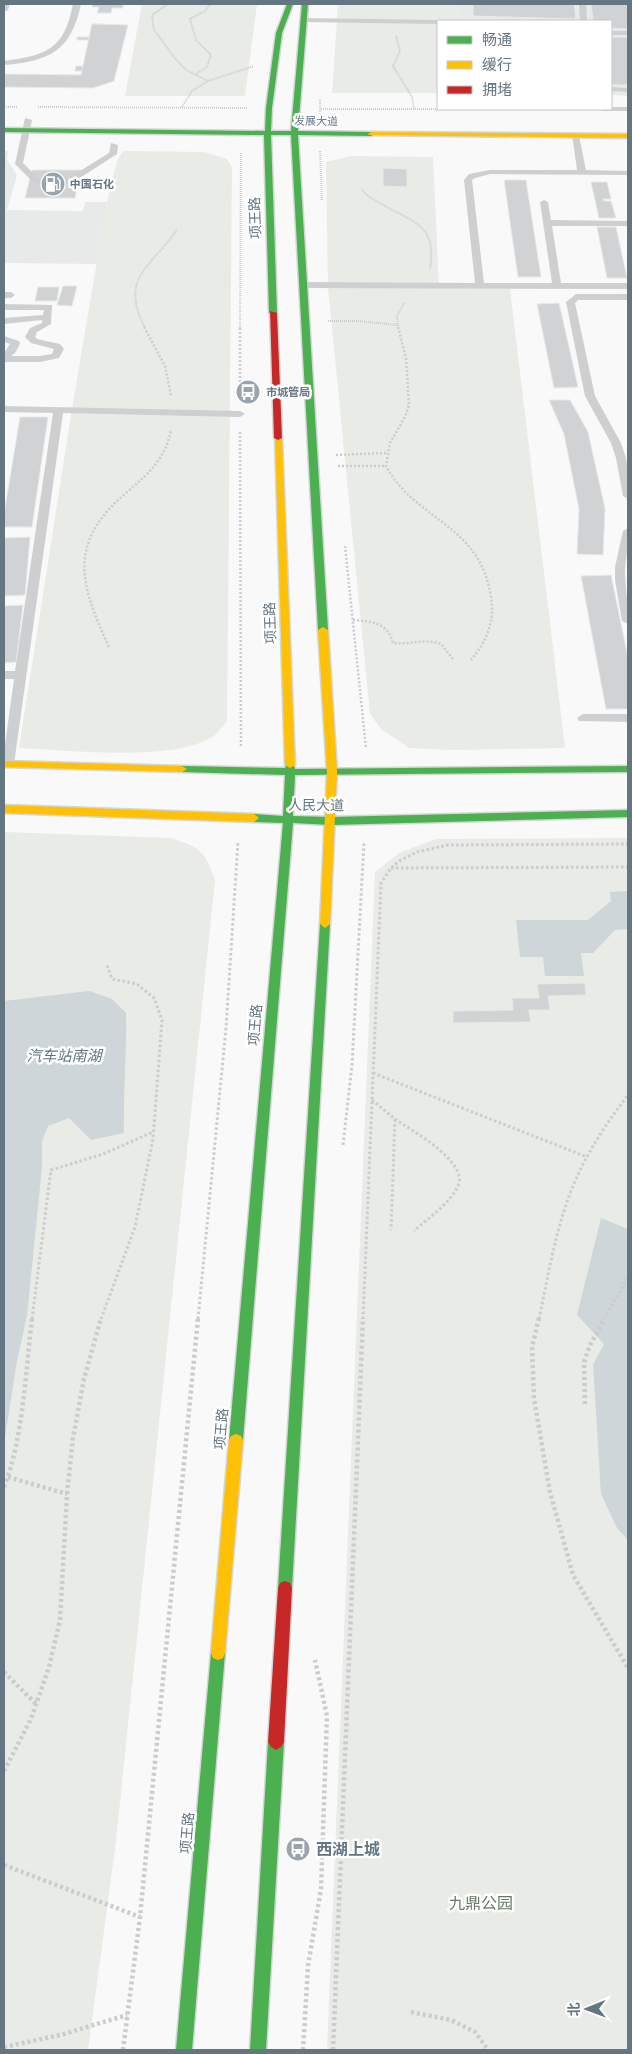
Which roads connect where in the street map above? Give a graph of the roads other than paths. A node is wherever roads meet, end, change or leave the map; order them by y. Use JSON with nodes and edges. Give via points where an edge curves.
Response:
{"nodes":[{"id":1,"x":6,"y":4,"type":"edge"},
{"id":2,"x":76,"y":4,"type":"edge"},
{"id":3,"x":290,"y":4,"type":"edge"},
{"id":4,"x":304,"y":4,"type":"edge"},
{"id":5,"x":582,"y":4,"type":"edge"},
{"id":6,"x":4,"y":10,"type":"edge"},
{"id":7,"x":303,"y":20,"type":"junction"},
{"id":8,"x":584,"y":20,"type":"edge"},
{"id":9,"x":437,"y":22,"type":"edge"},
{"id":10,"x":612,"y":33,"type":"edge"},
{"id":11,"x":628,"y":33,"type":"edge"},
{"id":12,"x":4,"y":63,"type":"edge"},
{"id":13,"x":612,"y":89,"type":"edge"},
{"id":14,"x":628,"y":90,"type":"edge"},
{"id":15,"x":612,"y":109,"type":"edge"},
{"id":16,"x":628,"y":109,"type":"edge"},
{"id":17,"x":4,"y":120,"type":"edge"},
{"id":18,"x":26,"y":125,"type":"junction"},
{"id":19,"x":268,"y":127,"type":"junction"},
{"id":20,"x":294,"y":128,"type":"junction"},
{"id":21,"x":4,"y":130,"type":"edge"},
{"id":22,"x":575,"y":136,"type":"junction"},
{"id":23,"x":628,"y":136,"type":"edge"},
{"id":24,"x":114,"y":145,"type":"dead end"},
{"id":25,"x":582,"y":173,"type":"junction"},
{"id":26,"x":628,"y":173,"type":"edge"},
{"id":27,"x":544,"y":202,"type":"dead end"},
{"id":28,"x":547,"y":223,"type":"junction"},
{"id":29,"x":628,"y":223,"type":"edge"},
{"id":30,"x":302,"y":285,"type":"junction"},
{"id":31,"x":480,"y":285,"type":"junction"},
{"id":32,"x":557,"y":286,"type":"junction"},
{"id":33,"x":628,"y":286,"type":"edge"},
{"id":34,"x":628,"y":298,"type":"edge"},
{"id":35,"x":4,"y":306,"type":"edge"},
{"id":36,"x":47,"y":317,"type":"junction"},
{"id":37,"x":4,"y":321,"type":"edge"},
{"id":38,"x":4,"y":339,"type":"edge"},
{"id":39,"x":4,"y":358,"type":"edge"},
{"id":40,"x":4,"y":410,"type":"edge"},
{"id":41,"x":58,"y":410,"type":"junction"},
{"id":42,"x":240,"y":414,"type":"road end"},
{"id":43,"x":628,"y":496,"type":"edge"},
{"id":44,"x":628,"y":530,"type":"edge"},
{"id":45,"x":628,"y":621,"type":"edge"},
{"id":46,"x":4,"y":675,"type":"edge"},
{"id":47,"x":20,"y":675,"type":"junction"},
{"id":48,"x":583,"y":718,"type":"dead end"},
{"id":49,"x":628,"y":718,"type":"edge"},
{"id":50,"x":6,"y":764,"type":"edge"},
{"id":51,"x":628,"y":769,"type":"edge"},
{"id":52,"x":290,"y":772,"type":"junction"},
{"id":53,"x":332,"y":772,"type":"junction"},
{"id":54,"x":4,"y":809,"type":"edge"},
{"id":55,"x":628,"y":814,"type":"edge"},
{"id":56,"x":288,"y":820,"type":"junction"},
{"id":57,"x":331,"y":821,"type":"junction"},
{"id":58,"x":184,"y":2050,"type":"edge"},
{"id":59,"x":258,"y":2050,"type":"edge"}],
"edges":[{"from":1,"to":6,"type":"lane"},
{"from":2,"to":12,"type":"lane","via":[[70,32],[56,47],[33,58]]},
{"from":3,"to":19,"type":"main road","name":"项王路","via":[[278,33]]},
{"from":4,"to":7,"type":"main road"},
{"from":5,"to":8,"type":"lane"},
{"from":7,"to":9,"type":"lane"},
{"from":7,"to":20,"type":"main road"},
{"from":10,"to":11,"type":"lane"},
{"from":13,"to":14,"type":"lane"},
{"from":15,"to":16,"type":"lane"},
{"from":17,"to":18,"type":"main road","name":"发展大道"},
{"from":18,"to":19,"type":"main road","name":"发展大道"},
{"from":18,"to":21,"type":"main road","name":"发展大道"},
{"from":18,"to":24,"type":"lane","via":[[19,164],[37,181],[70,181],[113,154]]},
{"from":19,"to":20,"type":"main road","name":"发展大道"},
{"from":19,"to":52,"type":"main road","name":"项王路"},
{"from":20,"to":22,"type":"main road","name":"发展大道","via":[[324,126]]},
{"from":20,"to":30,"type":"main road"},
{"from":22,"to":23,"type":"main road","name":"发展大道"},
{"from":22,"to":25,"type":"lane"},
{"from":25,"to":26,"type":"lane"},
{"from":25,"to":31,"type":"lane","via":[[490,172],[468,180]]},
{"from":27,"to":28,"type":"lane"},
{"from":28,"to":29,"type":"lane"},
{"from":28,"to":32,"type":"lane"},
{"from":30,"to":31,"type":"lane"},
{"from":30,"to":53,"type":"main road"},
{"from":31,"to":32,"type":"lane"},
{"from":32,"to":33,"type":"lane"},
{"from":34,"to":43,"type":"lane","via":[[576,297],[570,302],[590,396],[616,443]]},
{"from":35,"to":36,"type":"lane","via":[[49,307]]},
{"from":36,"to":37,"type":"lane"},
{"from":36,"to":39,"type":"lane","via":[[46,324],[33,330],[30,337],[34,342],[57,346],[56,356],[40,360]]},
{"from":38,"to":39,"type":"lane","via":[[15,344]]},
{"from":40,"to":41,"type":"lane"},
{"from":41,"to":42,"type":"lane"},
{"from":41,"to":47,"type":"lane"},
{"from":44,"to":45,"type":"lane","via":[[620,567]]},
{"from":46,"to":47,"type":"lane"},
{"from":47,"to":50,"type":"lane"},
{"from":48,"to":49,"type":"lane"},
{"from":50,"to":52,"type":"main road"},
{"from":51,"to":53,"type":"main road"},
{"from":52,"to":53,"type":"main road"},
{"from":52,"to":56,"type":"main road","name":"项王路"},
{"from":53,"to":57,"type":"main road"},
{"from":54,"to":56,"type":"main road","name":"人民大道"},
{"from":55,"to":57,"type":"main road","name":"人民大道"},
{"from":56,"to":57,"type":"main road","name":"人民大道"},
{"from":56,"to":58,"type":"main road","name":"项王路"},
{"from":57,"to":59,"type":"main road"}]}
